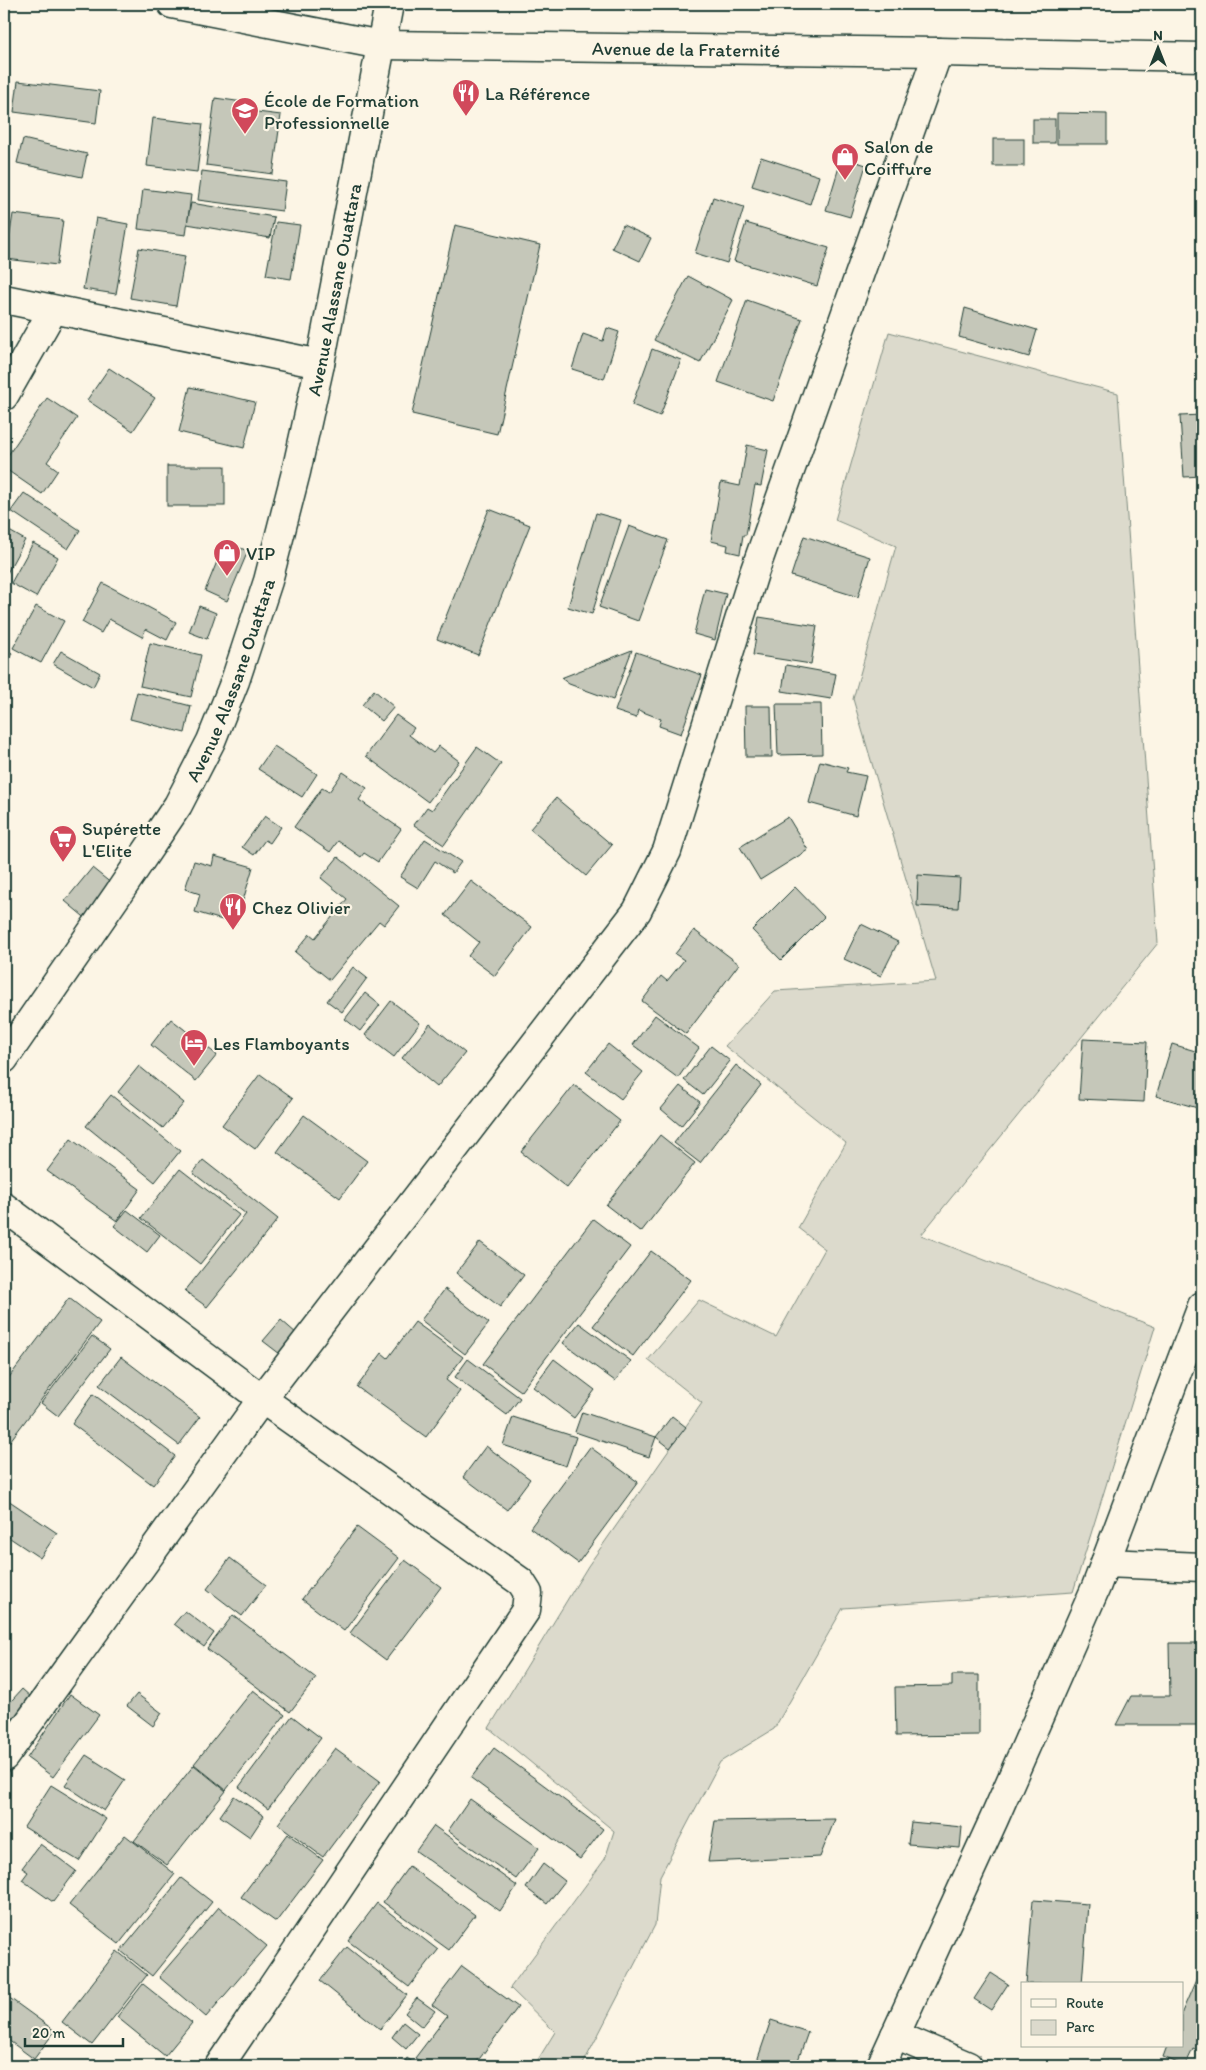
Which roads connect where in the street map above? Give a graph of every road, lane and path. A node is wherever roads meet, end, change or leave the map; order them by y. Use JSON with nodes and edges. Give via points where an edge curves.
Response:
{"nodes":[{"id":1,"x":172,"y":4,"type":"edge"},
{"id":2,"x":389,"y":4,"type":"edge"},
{"id":3,"x":381,"y":45,"type":"junction"},
{"id":4,"x":938,"y":52,"type":"junction"},
{"id":5,"x":1202,"y":58,"type":"edge"},
{"id":6,"x":4,"y":299,"type":"edge"},
{"id":7,"x":53,"y":310,"type":"junction"},
{"id":8,"x":320,"y":364,"type":"junction"},
{"id":9,"x":4,"y":396,"type":"edge"},
{"id":10,"x":4,"y":1059,"type":"edge"},
{"id":11,"x":4,"y":1207,"type":"edge"},
{"id":12,"x":1202,"y":1306,"type":"edge"},
{"id":13,"x":262,"y":1399,"type":"junction"},
{"id":14,"x":1105,"y":1563,"type":"junction"},
{"id":15,"x":1202,"y":1567,"type":"edge"},
{"id":16,"x":4,"y":1757,"type":"edge"},
{"id":17,"x":895,"y":2035,"type":"junction"},
{"id":18,"x":219,"y":2066,"type":"edge"},
{"id":19,"x":881,"y":2066,"type":"edge"},
{"id":20,"x":968,"y":2066,"type":"edge"}],
"edges":[{"from":1,"to":3,"type":"street","name":"Avenue de la Fraternité"},
{"from":2,"to":3,"type":"street","name":"Avenue Alassane Ouattara"},
{"from":3,"to":4,"type":"street","name":"Avenue de la Fraternité"},
{"from":3,"to":8,"type":"street","name":"Avenue Alassane Ouattara"},
{"from":4,"to":5,"type":"street","name":"Avenue de la Fraternité"},
{"from":4,"to":13,"type":"street","via":[[754,573],[667,851],[657,872],[637,911]]},
{"from":6,"to":7,"type":"street"},
{"from":7,"to":8,"type":"street"},
{"from":7,"to":9,"type":"street"},
{"from":8,"to":10,"type":"street","name":"Avenue Alassane Ouattara","via":[[268,581],[211,741],[172,813]]},
{"from":11,"to":13,"type":"street"},
{"from":12,"to":14,"type":"street"},
{"from":13,"to":16,"type":"street"},
{"from":13,"to":18,"type":"street","via":[[521,1582],[528,1593],[526,1610]]},
{"from":14,"to":15,"type":"street"},
{"from":14,"to":17,"type":"street","via":[[994,1820]]},
{"from":17,"to":19,"type":"street"},
{"from":17,"to":20,"type":"street"}]}
